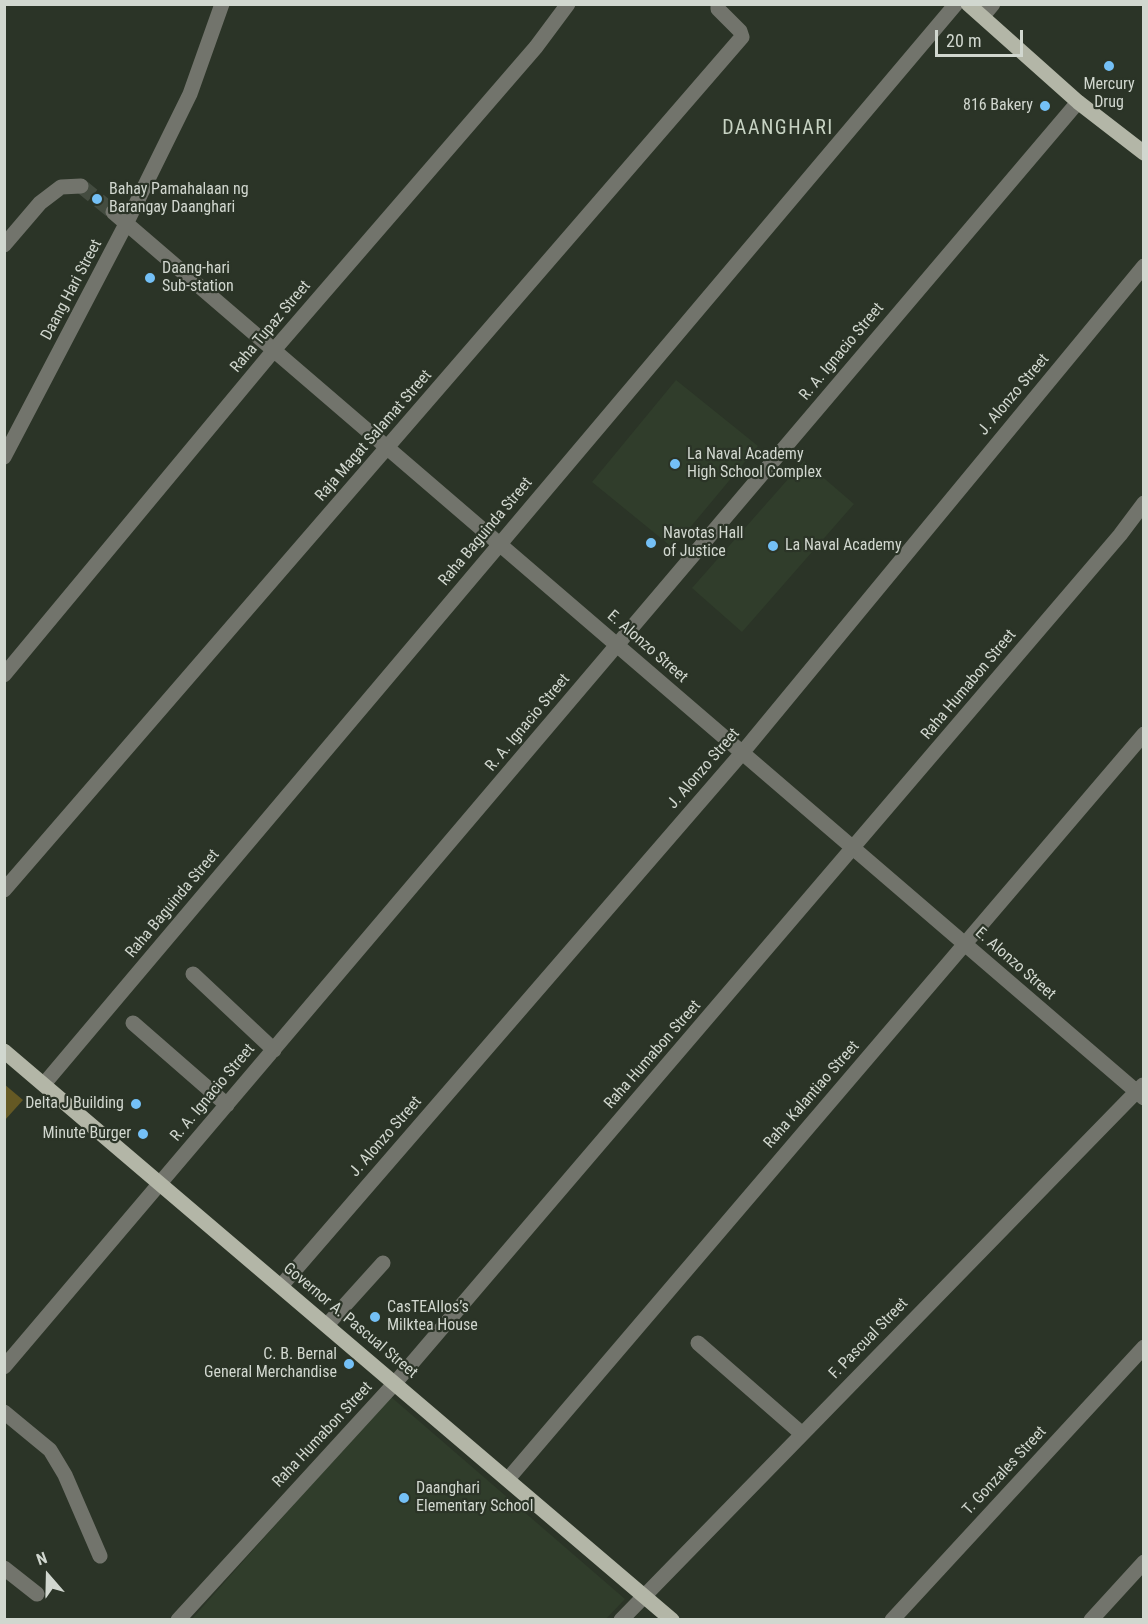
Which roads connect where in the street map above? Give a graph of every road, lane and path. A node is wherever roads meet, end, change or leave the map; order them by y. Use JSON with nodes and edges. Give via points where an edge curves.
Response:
{"nodes":[{"id":1,"x":222,"y":4,"type":"edge"},
{"id":2,"x":567,"y":4,"type":"edge"},
{"id":3,"x":718,"y":4,"type":"edge"},
{"id":4,"x":956,"y":4,"type":"edge"},
{"id":5,"x":968,"y":4,"type":"edge"},
{"id":6,"x":988,"y":10,"type":"edge"},
{"id":7,"x":1078,"y":102,"type":"junction"},
{"id":8,"x":1143,"y":152,"type":"edge"},
{"id":9,"x":81,"y":186,"type":"dead end"},
{"id":10,"x":113,"y":212,"type":"tunnel mouth"},
{"id":11,"x":126,"y":224,"type":"junction"},
{"id":12,"x":4,"y":245,"type":"edge"},
{"id":13,"x":1143,"y":266,"type":"edge"},
{"id":14,"x":274,"y":350,"type":"junction"},
{"id":15,"x":387,"y":448,"type":"junction"},
{"id":16,"x":4,"y":457,"type":"edge"},
{"id":17,"x":1143,"y":503,"type":"edge"},
{"id":18,"x":499,"y":544,"type":"junction"},
{"id":19,"x":617,"y":645,"type":"junction"},
{"id":20,"x":4,"y":675,"type":"edge"},
{"id":21,"x":1143,"y":734,"type":"edge"},
{"id":22,"x":742,"y":753,"type":"junction"},
{"id":23,"x":854,"y":848,"type":"junction"},
{"id":24,"x":4,"y":890,"type":"edge"},
{"id":25,"x":964,"y":944,"type":"junction"},
{"id":26,"x":193,"y":974,"type":"dead end"},
{"id":27,"x":133,"y":1023,"type":"dead end"},
{"id":28,"x":274,"y":1050,"type":"junction"},
{"id":29,"x":4,"y":1051,"type":"edge"},
{"id":30,"x":44,"y":1084,"type":"junction"},
{"id":31,"x":1141,"y":1092,"type":"edge"},
{"id":32,"x":227,"y":1105,"type":"junction"},
{"id":33,"x":160,"y":1183,"type":"junction"},
{"id":34,"x":384,"y":1263,"type":"dead end"},
{"id":35,"x":281,"y":1286,"type":"junction"},
{"id":36,"x":327,"y":1325,"type":"junction"},
{"id":37,"x":698,"y":1343,"type":"dead end"},
{"id":38,"x":1143,"y":1347,"type":"edge"},
{"id":39,"x":4,"y":1367,"type":"edge"},
{"id":40,"x":395,"y":1383,"type":"junction"},
{"id":41,"x":4,"y":1412,"type":"edge"},
{"id":42,"x":801,"y":1434,"type":"junction"},
{"id":43,"x":508,"y":1479,"type":"junction"},
{"id":44,"x":100,"y":1556,"type":"dead end"},
{"id":45,"x":1143,"y":1562,"type":"edge"},
{"id":46,"x":4,"y":1568,"type":"edge"},
{"id":47,"x":37,"y":1594,"type":"dead end"},
{"id":48,"x":644,"y":1596,"type":"junction"},
{"id":49,"x":178,"y":1620,"type":"edge"},
{"id":50,"x":621,"y":1620,"type":"edge"},
{"id":51,"x":672,"y":1620,"type":"edge"},
{"id":52,"x":892,"y":1620,"type":"edge"},
{"id":53,"x":1091,"y":1620,"type":"edge"}],
"edges":[{"from":1,"to":11,"type":"street","name":"Daang Hari Street","via":[[190,94]]},
{"from":2,"to":14,"type":"street","name":"Raha Tupaz Street","via":[[536,47]]},
{"from":3,"to":15,"type":"street","name":"Raja Magat Salamat Street","via":[[742,37]]},
{"from":4,"to":18,"type":"street","name":"Raha Baguinda Street"},
{"from":5,"to":6,"type":"main road"},
{"from":6,"to":7,"type":"main road"},
{"from":7,"to":8,"type":"main road"},
{"from":7,"to":19,"type":"street","name":"R. A. Ignacio Street"},
{"from":9,"to":12,"type":"street","via":[[61,188],[40,203]]},
{"from":10,"to":11,"type":"street","name":"E. Alonzo Street"},
{"from":11,"to":14,"type":"street","name":"E. Alonzo Street"},
{"from":11,"to":16,"type":"street","name":"Daang Hari Street"},
{"from":13,"to":22,"type":"street","name":"J. Alonzo Street"},
{"from":14,"to":15,"type":"street","name":"E. Alonzo Street"},
{"from":14,"to":20,"type":"street","name":"Raha Tupaz Street"},
{"from":15,"to":18,"type":"street","name":"E. Alonzo Street"},
{"from":15,"to":24,"type":"street","name":"Raja Magat Salamat Street"},
{"from":17,"to":23,"type":"street","name":"Raha Humabon Street"},
{"from":18,"to":19,"type":"street","name":"E. Alonzo Street"},
{"from":18,"to":30,"type":"street","name":"Raha Baguinda Street"},
{"from":19,"to":22,"type":"street","name":"E. Alonzo Street"},
{"from":19,"to":28,"type":"street","name":"R. A. Ignacio Street"},
{"from":21,"to":25,"type":"street","name":"Raha Kalantiao Street"},
{"from":22,"to":23,"type":"street","name":"E. Alonzo Street"},
{"from":22,"to":35,"type":"street","name":"J. Alonzo Street"},
{"from":23,"to":25,"type":"street","name":"E. Alonzo Street"},
{"from":23,"to":40,"type":"street","name":"Raha Humabon Street"},
{"from":25,"to":31,"type":"street","name":"E. Alonzo Street"},
{"from":25,"to":43,"type":"street","name":"Raha Kalantiao Street"},
{"from":26,"to":28,"type":"street"},
{"from":27,"to":32,"type":"street"},
{"from":28,"to":32,"type":"street","name":"R. A. Ignacio Street"},
{"from":29,"to":30,"type":"main road","name":"Governor A. Pascual Street"},
{"from":30,"to":33,"type":"main road","name":"Governor A. Pascual Street"},
{"from":31,"to":42,"type":"street","name":"F. Pascual Street"},
{"from":32,"to":33,"type":"street","name":"R. A. Ignacio Street"},
{"from":33,"to":35,"type":"main road","name":"Governor A. Pascual Street"},
{"from":33,"to":39,"type":"street","name":"R. A. Ignacio Street"},
{"from":34,"to":36,"type":"street"},
{"from":35,"to":36,"type":"main road","name":"Governor A. Pascual Street"},
{"from":36,"to":40,"type":"main road","name":"Governor A. Pascual Street"},
{"from":37,"to":42,"type":"street"},
{"from":38,"to":52,"type":"street","name":"T. Gonzales Street"},
{"from":40,"to":43,"type":"main road","name":"Governor A. Pascual Street"},
{"from":40,"to":49,"type":"street","name":"Raha Humabon Street"},
{"from":41,"to":44,"type":"street","via":[[50,1450]]},
{"from":42,"to":48,"type":"street","name":"F. Pascual Street"},
{"from":43,"to":48,"type":"main road","name":"Governor A. Pascual Street"},
{"from":45,"to":53,"type":"street"},
{"from":46,"to":47,"type":"street"},
{"from":48,"to":50,"type":"street","name":"F. Pascual Street"},
{"from":48,"to":51,"type":"main road","name":"Governor A. Pascual Street"}]}
